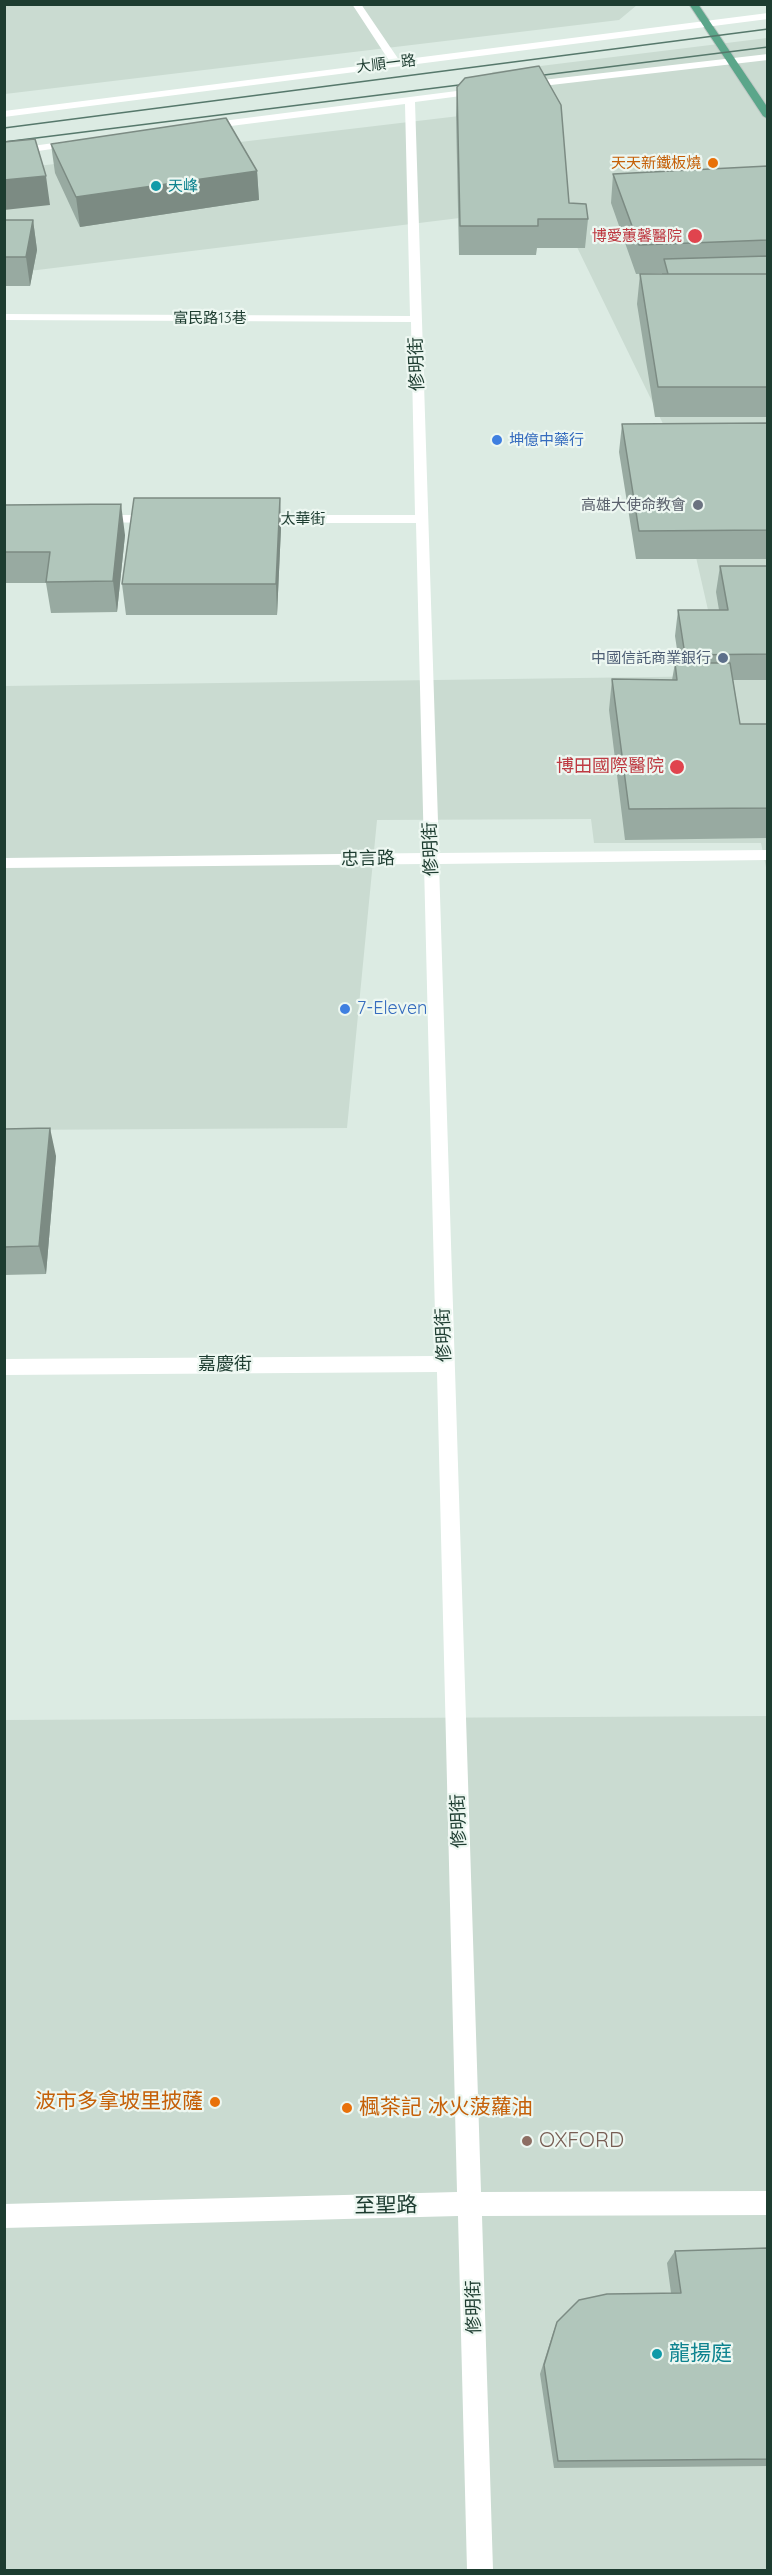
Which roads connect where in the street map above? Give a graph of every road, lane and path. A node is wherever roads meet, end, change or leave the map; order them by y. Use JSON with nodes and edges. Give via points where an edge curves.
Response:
{"nodes":[{"id":1,"x":356,"y":4,"type":"edge"},
{"id":2,"x":693,"y":4,"type":"edge"},
{"id":3,"x":768,"y":16,"type":"edge"},
{"id":4,"x":706,"y":23,"type":"junction"},
{"id":5,"x":768,"y":57,"type":"edge"},
{"id":6,"x":732,"y":61,"type":"junction"},
{"id":7,"x":396,"y":63,"type":"junction"},
{"id":8,"x":512,"y":87,"type":"edge"},
{"id":9,"x":489,"y":90,"type":"edge"},
{"id":10,"x":410,"y":100,"type":"junction"},
{"id":11,"x":4,"y":114,"type":"edge"},
{"id":12,"x":768,"y":116,"type":"edge"},
{"id":13,"x":201,"y":127,"type":"edge"},
{"id":14,"x":86,"y":142,"type":"edge"},
{"id":15,"x":4,"y":153,"type":"edge"},
{"id":16,"x":4,"y":317,"type":"edge"},
{"id":17,"x":416,"y":319,"type":"junction"},
{"id":18,"x":88,"y":519,"type":"edge"},
{"id":19,"x":171,"y":519,"type":"edge"},
{"id":20,"x":243,"y":519,"type":"edge"},
{"id":21,"x":421,"y":519,"type":"junction"},
{"id":22,"x":768,"y":855,"type":"edge"},
{"id":23,"x":431,"y":858,"type":"junction"},
{"id":24,"x":4,"y":863,"type":"edge"},
{"id":25,"x":445,"y":1364,"type":"junction"},
{"id":26,"x":4,"y":1367,"type":"edge"},
{"id":27,"x":471,"y":2204,"type":"junction"},
{"id":28,"x":768,"y":2204,"type":"edge"},
{"id":29,"x":4,"y":2216,"type":"edge"},
{"id":30,"x":480,"y":2571,"type":"edge"}],
"edges":[{"from":1,"to":7,"type":"street"},
{"from":2,"to":4,"type":"main road"},
{"from":3,"to":4,"type":"street","name":"大順一路"},
{"from":4,"to":6,"type":"main road"},
{"from":4,"to":7,"type":"street","name":"大順一路"},
{"from":5,"to":6,"type":"street"},
{"from":6,"to":8,"type":"street"},
{"from":6,"to":12,"type":"main road"},
{"from":7,"to":11,"type":"street","name":"大順一路"},
{"from":9,"to":10,"type":"street"},
{"from":10,"to":13,"type":"street"},
{"from":10,"to":17,"type":"street","name":"修明街"},
{"from":14,"to":15,"type":"street"},
{"from":16,"to":17,"type":"street","name":"富民路13巷"},
{"from":17,"to":21,"type":"street","name":"修明街"},
{"from":18,"to":19,"type":"street"},
{"from":20,"to":21,"type":"street","name":"太華街"},
{"from":21,"to":23,"type":"street","name":"修明街"},
{"from":22,"to":23,"type":"street","name":"忠言路"},
{"from":23,"to":24,"type":"street","name":"忠言路"},
{"from":23,"to":25,"type":"street","name":"修明街"},
{"from":25,"to":26,"type":"street","name":"嘉慶街"},
{"from":25,"to":27,"type":"street","name":"修明街"},
{"from":27,"to":28,"type":"street","name":"至聖路"},
{"from":27,"to":29,"type":"street","name":"至聖路"},
{"from":27,"to":30,"type":"street","name":"修明街"}]}
